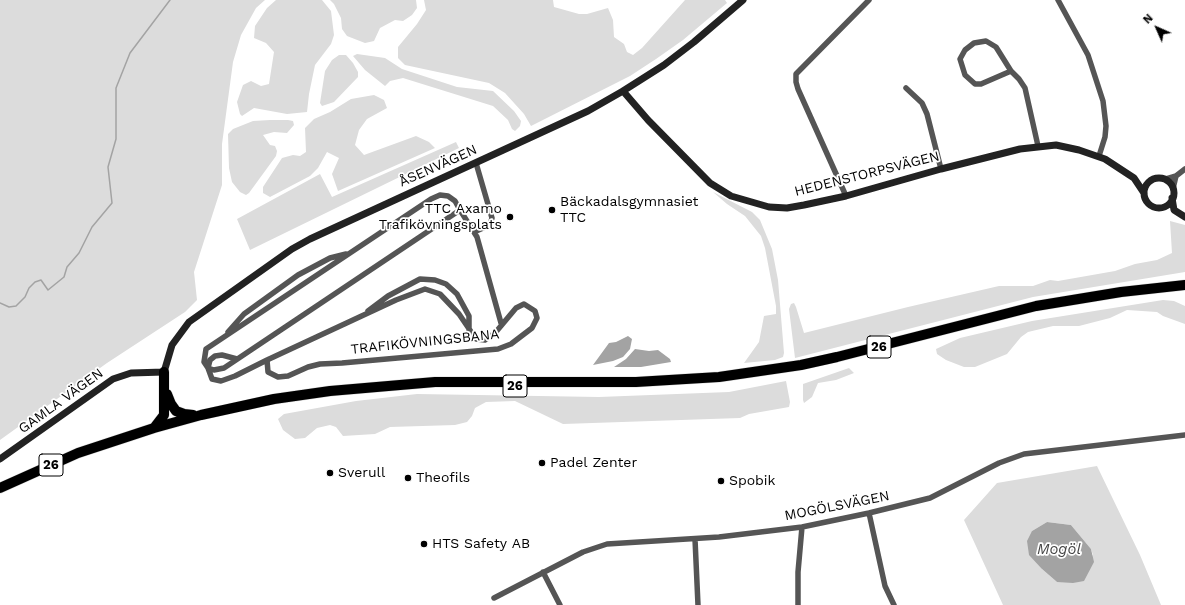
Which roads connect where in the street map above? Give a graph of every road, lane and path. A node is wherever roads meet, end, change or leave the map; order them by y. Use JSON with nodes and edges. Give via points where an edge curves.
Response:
{"nodes":[{"id":1,"x":743,"y":0,"type":"edge"},
{"id":2,"x":868,"y":0,"type":"edge"},
{"id":3,"x":1058,"y":0,"type":"edge"},
{"id":4,"x":1011,"y":71,"type":"junction"},
{"id":5,"x":906,"y":88,"type":"dead end"},
{"id":6,"x":623,"y":91,"type":"junction"},
{"id":7,"x":1038,"y":146,"type":"junction"},
{"id":8,"x":1099,"y":156,"type":"junction"},
{"id":9,"x":476,"y":163,"type":"junction"},
{"id":10,"x":941,"y":169,"type":"junction"},
{"id":11,"x":1185,"y":169,"type":"edge"},
{"id":12,"x":1176,"y":176,"type":"junction"},
{"id":13,"x":1134,"y":178,"type":"junction"},
{"id":14,"x":1166,"y":179,"type":"junction"},
{"id":15,"x":1151,"y":180,"type":"junction"},
{"id":16,"x":1173,"y":189,"type":"junction"},
{"id":17,"x":1144,"y":193,"type":"junction"},
{"id":18,"x":846,"y":196,"type":"junction"},
{"id":19,"x":1172,"y":198,"type":"junction"},
{"id":20,"x":1159,"y":207,"type":"junction"},
{"id":21,"x":460,"y":210,"type":"junction"},
{"id":22,"x":1174,"y":210,"type":"junction"},
{"id":23,"x":1185,"y":217,"type":"edge"},
{"id":24,"x":474,"y":232,"type":"junction"},
{"id":25,"x":351,"y":253,"type":"junction"},
{"id":26,"x":1185,"y":285,"type":"edge"},
{"id":27,"x":1185,"y":290,"type":"edge"},
{"id":28,"x":358,"y":318,"type":"junction"},
{"id":29,"x":501,"y":323,"type":"junction"},
{"id":30,"x":469,"y":330,"type":"junction"},
{"id":31,"x":223,"y":338,"type":"junction"},
{"id":32,"x":237,"y":359,"type":"junction"},
{"id":33,"x":267,"y":360,"type":"junction"},
{"id":34,"x":208,"y":368,"type":"junction"},
{"id":35,"x":164,"y":372,"type":"junction"},
{"id":36,"x":165,"y":389,"type":"junction"},
{"id":37,"x":201,"y":415,"type":"junction"},
{"id":38,"x":154,"y":428,"type":"junction"},
{"id":39,"x":1185,"y":435,"type":"edge"},
{"id":40,"x":0,"y":459,"type":"edge"},
{"id":41,"x":0,"y":488,"type":"edge"},
{"id":42,"x":0,"y":491,"type":"edge"},
{"id":43,"x":869,"y":513,"type":"junction"},
{"id":44,"x":802,"y":527,"type":"junction"},
{"id":45,"x":695,"y":539,"type":"junction"},
{"id":46,"x":543,"y":572,"type":"junction"},
{"id":47,"x":494,"y":598,"type":"dead end"},
{"id":48,"x":560,"y":605,"type":"edge"},
{"id":49,"x":698,"y":605,"type":"edge"},
{"id":50,"x":798,"y":605,"type":"edge"},
{"id":51,"x":894,"y":605,"type":"edge"}],
"edges":[{"from":1,"to":6,"type":"street","name":"ÅSENVÄGEN","via":[[694,42]]},
{"from":2,"to":18,"type":"street","via":[[796,74],[798,89]]},
{"from":3,"to":8,"type":"street","via":[[1088,55],[1103,101],[1106,137]]},
{"from":4,"to":4,"type":"street","via":[[996,47],[986,42],[974,43],[965,50],[960,60],[965,75],[975,84],[981,84]]},
{"from":4,"to":7,"type":"street","via":[[1025,88]]},
{"from":5,"to":10,"type":"street","via":[[922,102],[928,114]]},
{"from":6,"to":9,"type":"street","name":"ÅSENVÄGEN","via":[[588,111]]},
{"from":6,"to":18,"type":"street","name":"HEDENSTORPSVÄGEN","via":[[710,183],[731,196],[751,203],[781,208]]},
{"from":7,"to":8,"type":"street","name":"HEDENSTORPSVÄGEN","via":[[1056,145]]},
{"from":7,"to":10,"type":"street","name":"HEDENSTORPSVÄGEN"},
{"from":8,"to":13,"type":"street","name":"HEDENSTORPSVÄGEN"},
{"from":9,"to":24,"type":"street","via":[[492,218],[490,225]]},
{"from":9,"to":35,"type":"street","name":"ÅSENVÄGEN","via":[[310,239],[275,259],[189,322],[172,345]]},
{"from":10,"to":18,"type":"street","name":"HEDENSTORPSVÄGEN"},
{"from":11,"to":12,"type":"street"},
{"from":12,"to":14,"type":"street"},
{"from":12,"to":16,"type":"street"},
{"from":13,"to":15,"type":"street"},
{"from":13,"to":17,"type":"street","name":"HEDENSTORPSVÄGEN"},
{"from":14,"to":15,"type":"street"},
{"from":14,"to":16,"type":"street"},
{"from":15,"to":17,"type":"street"},
{"from":16,"to":19,"type":"street"},
{"from":17,"to":20,"type":"street","via":[[1148,202]]},
{"from":19,"to":20,"type":"street","via":[[1167,204]]},
{"from":19,"to":22,"type":"street"},
{"from":20,"to":22,"type":"street"},
{"from":21,"to":24,"type":"street","name":"TRAFIKÖVNINGSBANA"},
{"from":21,"to":25,"type":"street","name":"TRAFIKÖVNINGSBANA","via":[[448,196],[440,195]]},
{"from":21,"to":32,"type":"street"},
{"from":22,"to":23,"type":"street"},
{"from":24,"to":29,"type":"street","name":"TRAFIKÖVNINGSBANA"},
{"from":25,"to":31,"type":"street","name":"TRAFIKÖVNINGSBANA"},
{"from":25,"to":31,"type":"street","name":"TRAFIKÖVNINGSBANA","via":[[330,258],[298,275],[244,314]]},
{"from":26,"to":37,"type":"highway","number":"26","via":[[1121,292],[1036,306],[837,357],[746,373],[636,382],[470,381],[383,385],[274,399]]},
{"from":27,"to":42,"type":"highway","number":"26","via":[[1038,311],[838,362],[754,377],[604,388],[428,386],[330,394],[274,403],[202,419],[125,441]]},
{"from":28,"to":30,"type":"street","name":"TRAFIKÖVNINGSBANA","via":[[425,289],[440,294]]},
{"from":28,"to":30,"type":"street","name":"TRAFIKÖVNINGSBANA","via":[[388,296],[420,279],[436,280],[446,284],[460,299],[469,316]]},
{"from":28,"to":33,"type":"street","name":"TRAFIKÖVNINGSBANA"},
{"from":29,"to":30,"type":"street","name":"TRAFIKÖVNINGSBANA","via":[[495,333],[485,340],[476,338]]},
{"from":29,"to":33,"type":"street","name":"TRAFIKÖVNINGSBANA","via":[[516,308],[524,304],[535,311],[537,318],[532,328],[511,344],[498,349],[320,364],[288,376],[278,377],[268,372]]},
{"from":31,"to":34,"type":"street","name":"TRAFIKÖVNINGSBANA","via":[[206,349],[204,362]]},
{"from":32,"to":34,"type":"street","via":[[224,368]]},
{"from":32,"to":34,"type":"street","via":[[215,356],[210,360]]},
{"from":33,"to":34,"type":"street","name":"TRAFIKÖVNINGSBANA","via":[[221,381],[212,379]]},
{"from":35,"to":36,"type":"highway"},
{"from":35,"to":40,"type":"street","name":"GAMLA VÄGEN","via":[[137,372],[112,379]]},
{"from":36,"to":37,"type":"highway","via":[[176,411]]},
{"from":36,"to":38,"type":"highway","via":[[164,415]]},
{"from":37,"to":38,"type":"highway","number":"26"},
{"from":38,"to":41,"type":"highway","number":"26","via":[[78,453]]},
{"from":39,"to":43,"type":"street","name":"MOGÖLSVÄGEN","via":[[1024,454],[999,463],[930,498]]},
{"from":43,"to":44,"type":"street","name":"MOGÖLSVÄGEN"},
{"from":43,"to":51,"type":"street","via":[[885,586]]},
{"from":44,"to":45,"type":"street","name":"MOGÖLSVÄGEN"},
{"from":44,"to":50,"type":"street"},
{"from":45,"to":46,"type":"street","name":"MOGÖLSVÄGEN","via":[[607,544],[583,552]]},
{"from":45,"to":49,"type":"street"},
{"from":46,"to":47,"type":"street","name":"MOGÖLSVÄGEN"},
{"from":46,"to":48,"type":"street"}]}
